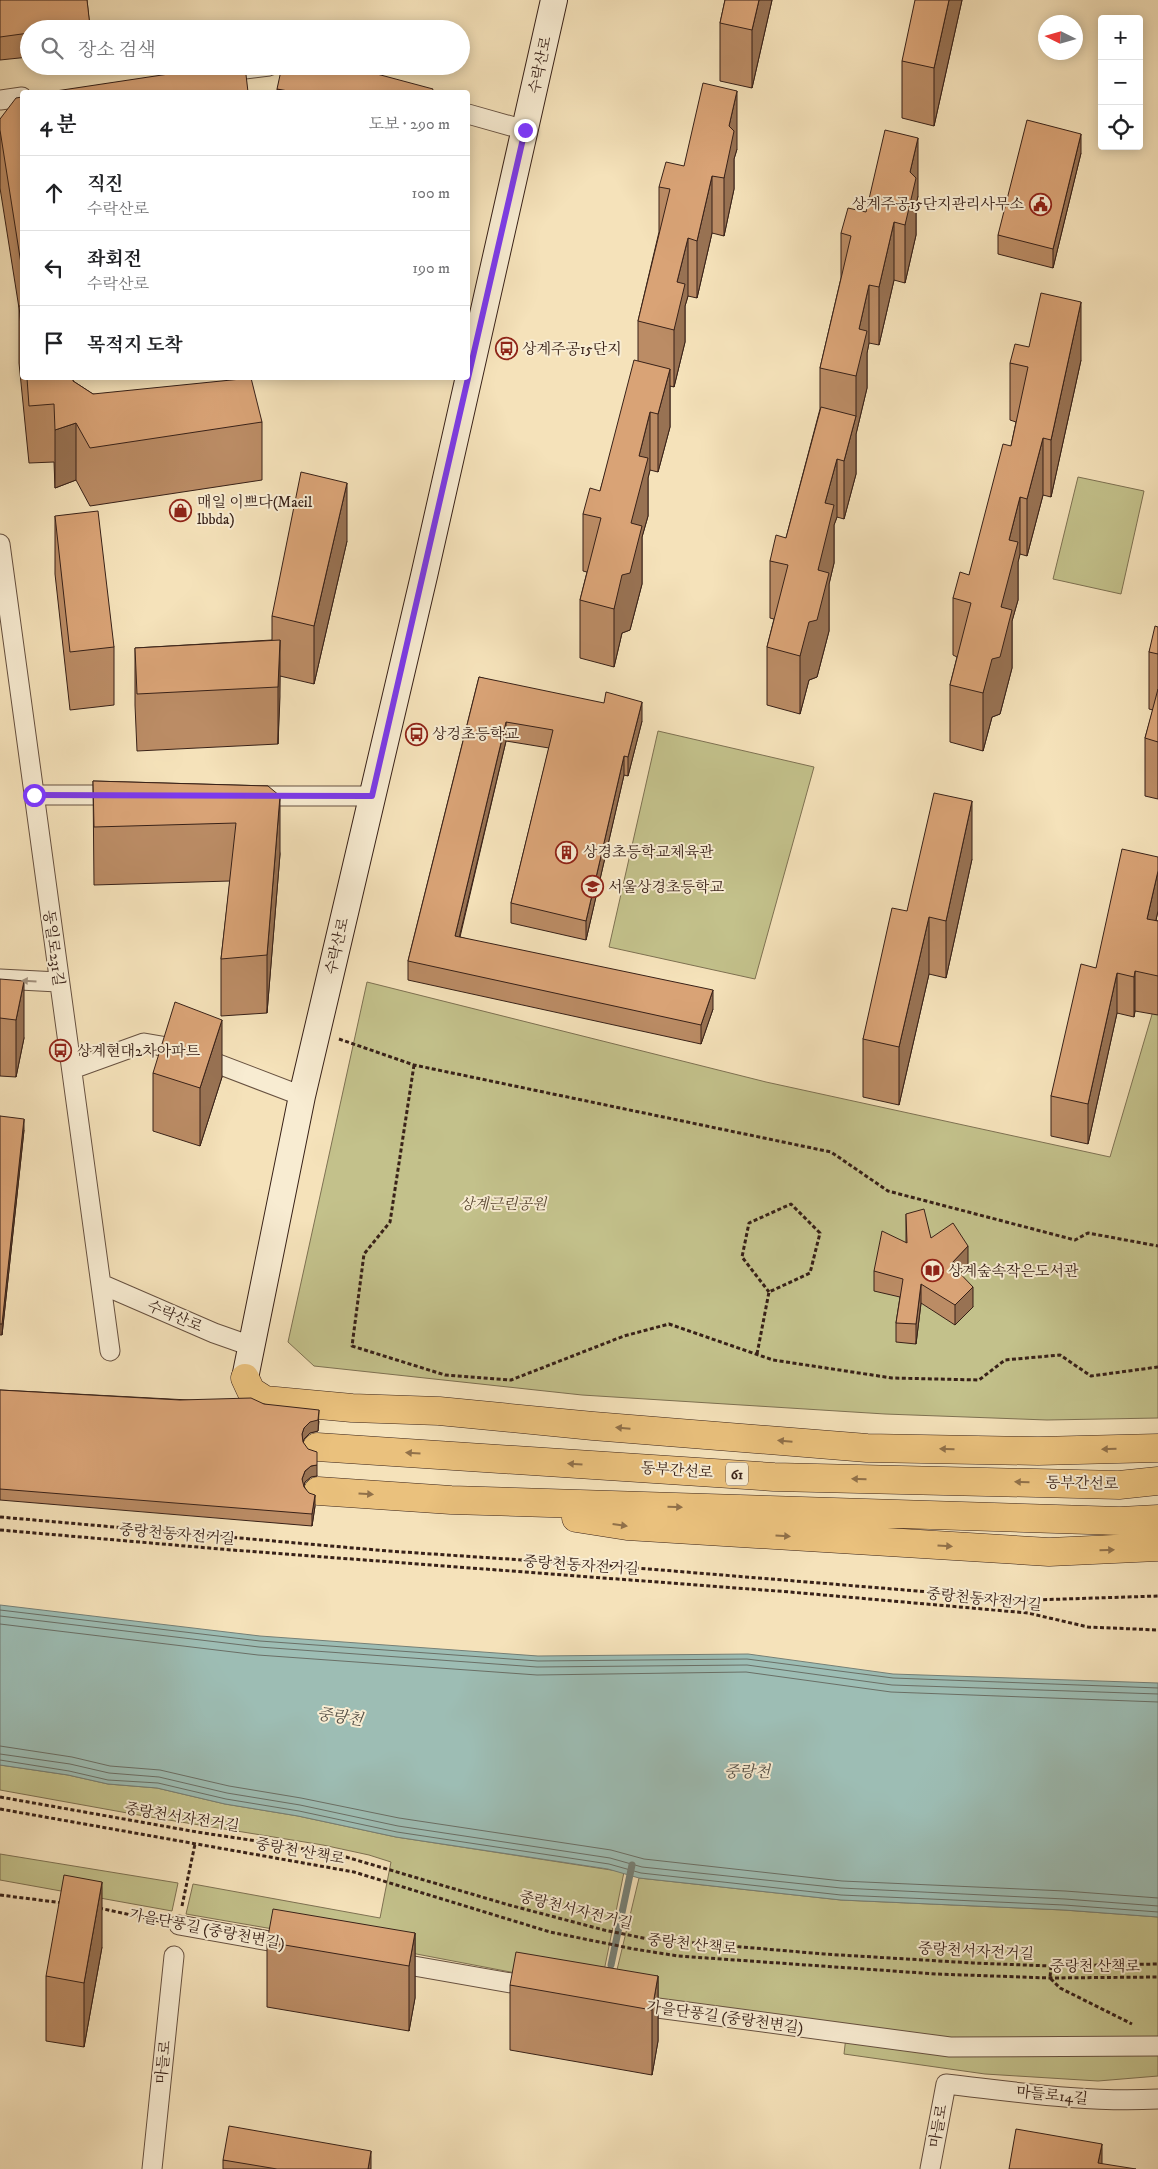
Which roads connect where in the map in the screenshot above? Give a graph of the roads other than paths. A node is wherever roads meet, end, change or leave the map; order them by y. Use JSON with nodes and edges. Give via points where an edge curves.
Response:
{"nodes":[{"id":1,"x":554,"y":0,"type":"edge"},
{"id":2,"x":20,"y":97,"type":"edge"},
{"id":3,"x":0,"y":100,"type":"edge"},
{"id":4,"x":470,"y":115,"type":"edge"},
{"id":5,"x":525,"y":130,"type":"junction"},
{"id":6,"x":470,"y":369,"type":"edge"},
{"id":7,"x":468,"y":380,"type":"edge"},
{"id":8,"x":0,"y":544,"type":"edge"},
{"id":9,"x":7,"y":651,"type":"edge"},
{"id":10,"x":34,"y":795,"type":"junction"},
{"id":11,"x":133,"y":795,"type":"edge"},
{"id":12,"x":233,"y":796,"type":"edge"},
{"id":13,"x":372,"y":796,"type":"junction"},
{"id":14,"x":0,"y":979,"type":"edge"},
{"id":15,"x":58,"y":982,"type":"junction"},
{"id":16,"x":72,"y":1069,"type":"junction"},
{"id":17,"x":302,"y":1096,"type":"junction"},
{"id":18,"x":101,"y":1284,"type":"junction"},
{"id":19,"x":251,"y":1346,"type":"junction"},
{"id":20,"x":110,"y":1351,"type":"dead end"},
{"id":21,"x":245,"y":1378,"type":"joint"},
{"id":22,"x":317,"y":1447,"type":"dead end"},
{"id":23,"x":1158,"y":1448,"type":"edge"},
{"id":24,"x":1158,"y":1481,"type":"edge"},
{"id":25,"x":318,"y":1491,"type":"dead end"},
{"id":26,"x":451,"y":1500,"type":"junction"},
{"id":27,"x":1158,"y":1519,"type":"edge"},
{"id":28,"x":1158,"y":1548,"type":"edge"},
{"id":29,"x":179,"y":1925,"type":"road end"},
{"id":30,"x":314,"y":1948,"type":"edge"},
{"id":31,"x":174,"y":1956,"type":"dead end"},
{"id":32,"x":371,"y":1958,"type":"edge"},
{"id":33,"x":550,"y":1990,"type":"edge"},
{"id":34,"x":615,"y":2001,"type":"edge"},
{"id":35,"x":1158,"y":2046,"type":"edge"},
{"id":36,"x":946,"y":2084,"type":"joint"},
{"id":37,"x":1158,"y":2099,"type":"edge"},
{"id":38,"x":152,"y":2169,"type":"edge"},
{"id":39,"x":930,"y":2169,"type":"edge"}],
"edges":[{"from":1,"to":5,"type":"street","name":"수락산로"},
{"from":2,"to":3,"type":"street"},
{"from":4,"to":5,"type":"street"},
{"from":5,"to":6,"type":"street","name":"수락산로"},
{"from":7,"to":13,"type":"street","name":"수락산로"},
{"from":8,"to":9,"type":"street","name":"동일로231길"},
{"from":9,"to":10,"type":"street","name":"동일로231길"},
{"from":10,"to":11,"type":"street"},
{"from":10,"to":15,"type":"street","name":"동일로231길"},
{"from":12,"to":13,"type":"street"},
{"from":13,"to":17,"type":"street","name":"수락산로"},
{"from":15,"to":14,"type":"street","one_way":true},
{"from":15,"to":16,"type":"street","name":"동일로231길"},
{"from":16,"to":17,"type":"street","via":[[144,1043],[179,1049]]},
{"from":16,"to":18,"type":"street","name":"동일로231길"},
{"from":17,"to":19,"type":"street","name":"수락산로"},
{"from":18,"to":19,"type":"street","name":"수락산로"},
{"from":18,"to":20,"type":"street","name":"동일로231길"},
{"from":19,"to":21,"type":"street","name":"수락산로"},
{"from":23,"to":21,"type":"highway","one_way":true,"via":[[1038,1451],[867,1448],[439,1411],[265,1400],[251,1392]]},
{"from":24,"to":22,"type":"highway","name":"동부간선로","number":"61","one_way":true,"via":[[1119,1485],[774,1476]]},
{"from":25,"to":26,"type":"highway","one_way":true},
{"from":26,"to":27,"type":"highway","one_way":true,"via":[[1110,1521]]},
{"from":26,"to":28,"type":"highway","one_way":true,"via":[[627,1526],[1049,1552]]},
{"from":29,"to":30,"type":"street","name":"가을단풍길 (중랑천변길)"},
{"from":31,"to":38,"type":"street","name":"마들로"},
{"from":32,"to":33,"type":"street"},
{"from":34,"to":35,"type":"street","name":"가을단풍길 (중랑천변길)","via":[[662,2010],[950,2047]]},
{"from":36,"to":37,"type":"street","name":"마들로14길","via":[[1077,2099]]},
{"from":36,"to":39,"type":"street","name":"마들로"}]}
